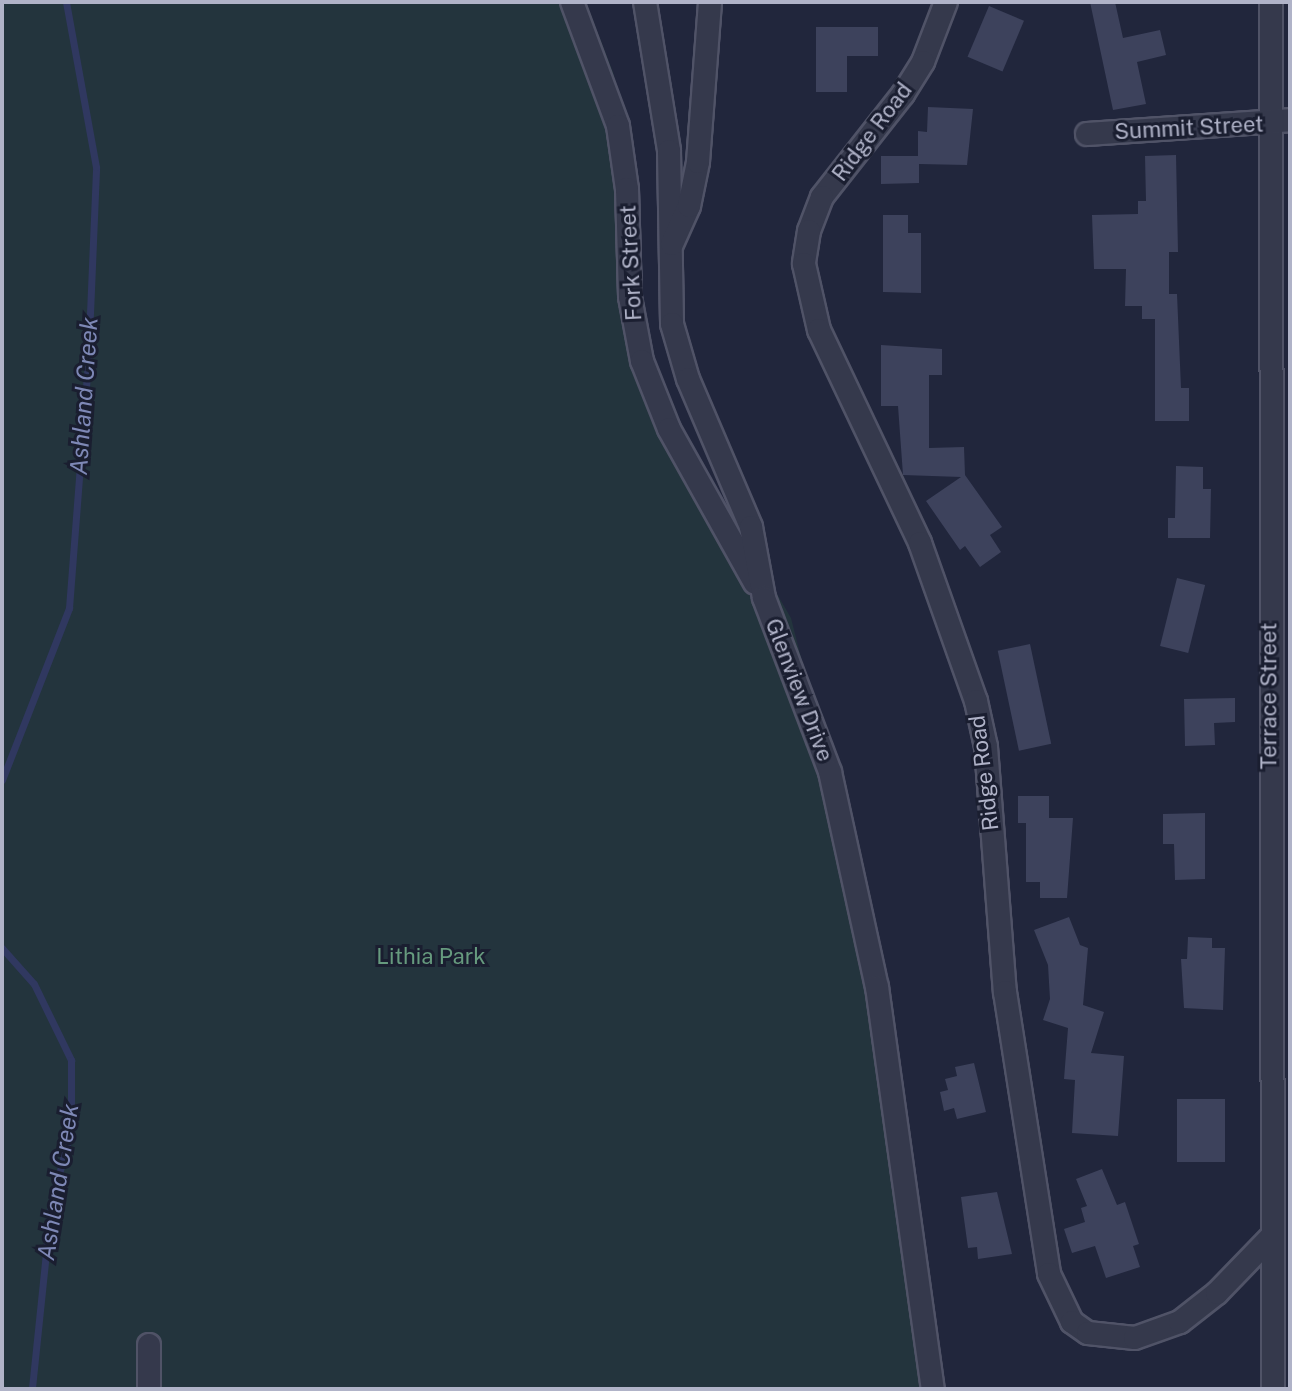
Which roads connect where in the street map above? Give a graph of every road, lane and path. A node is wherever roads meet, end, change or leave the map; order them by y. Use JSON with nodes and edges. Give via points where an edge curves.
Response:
{"nodes":[{"id":1,"x":572,"y":2,"type":"edge"},
{"id":2,"x":645,"y":2,"type":"edge"},
{"id":3,"x":710,"y":2,"type":"edge"},
{"id":4,"x":946,"y":2,"type":"edge"},
{"id":5,"x":1271,"y":2,"type":"edge"},
{"id":6,"x":1280,"y":122,"type":"edge"},
{"id":7,"x":1087,"y":134,"type":"dead end"},
{"id":8,"x":667,"y":256,"type":"junction"},
{"id":9,"x":1280,"y":555,"type":"edge"},
{"id":10,"x":764,"y":598,"type":"junction"},
{"id":11,"x":1280,"y":1064,"type":"edge"},
{"id":12,"x":1271,"y":1237,"type":"junction"},
{"id":13,"x":149,"y":1345,"type":"dead end"},
{"id":14,"x":149,"y":1389,"type":"edge"},
{"id":15,"x":933,"y":1389,"type":"edge"},
{"id":16,"x":1273,"y":1389,"type":"edge"}],
"edges":[{"from":1,"to":10,"type":"street","name":"Fork Street","via":[[618,126],[627,189],[630,297],[642,361],[669,429]]},
{"from":2,"to":8,"type":"street","name":"Glenview Drive","via":[[669,151]]},
{"from":3,"to":8,"type":"street","via":[[698,162],[689,206]]},
{"from":4,"to":12,"type":"street","name":"Ridge Road","via":[[923,62],[903,94],[822,197],[804,264],[819,330],[920,543],[976,701],[986,747],[1006,1004],[1049,1274],[1072,1322],[1088,1333],[1135,1338],[1180,1322],[1217,1293]]},
{"from":5,"to":6,"type":"street","name":"Terrace Street"},
{"from":6,"to":7,"type":"street","name":"Summit Street"},
{"from":6,"to":9,"type":"street","name":"Terrace Street"},
{"from":8,"to":10,"type":"street","name":"Glenview Drive","via":[[677,350],[751,527]]},
{"from":9,"to":11,"type":"street","name":"Terrace Street"},
{"from":10,"to":15,"type":"street","name":"Glenview Drive","via":[[830,772],[844,829],[877,987]]},
{"from":11,"to":12,"type":"street","name":"Terrace Street"},
{"from":12,"to":16,"type":"street","name":"Terrace Street"},
{"from":13,"to":14,"type":"street"}]}
